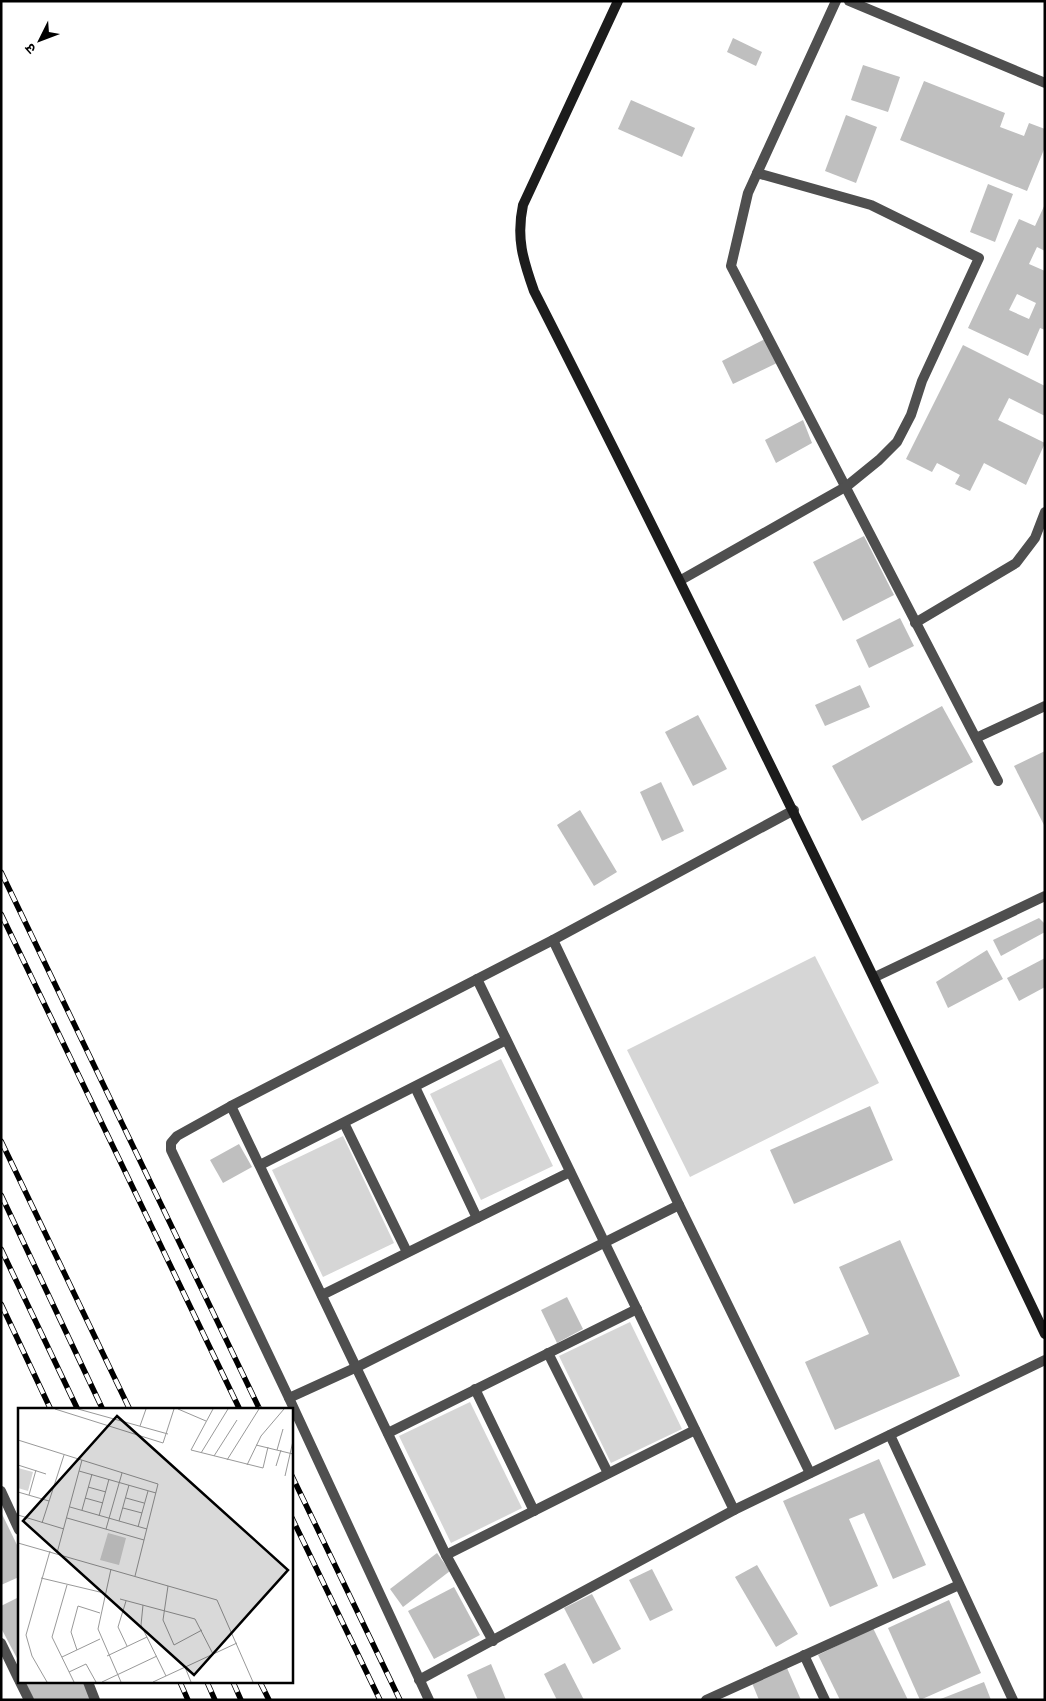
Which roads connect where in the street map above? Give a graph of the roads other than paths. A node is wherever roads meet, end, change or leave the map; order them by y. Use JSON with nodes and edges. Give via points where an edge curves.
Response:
{"nodes":[{"id":1,"x":618,"y":1,"type":"edge"},
{"id":2,"x":836,"y":1,"type":"edge"},
{"id":3,"x":848,"y":1,"type":"edge"},
{"id":4,"x":1045,"y":83,"type":"edge"},
{"id":5,"x":757,"y":173,"type":"junction"},
{"id":6,"x":847,"y":486,"type":"junction"},
{"id":7,"x":1045,"y":512,"type":"edge"},
{"id":8,"x":681,"y":580,"type":"junction"},
{"id":9,"x":915,"y":623,"type":"junction"},
{"id":10,"x":1045,"y":706,"type":"edge"},
{"id":11,"x":976,"y":738,"type":"junction"},
{"id":12,"x":998,"y":781,"type":"dead end"},
{"id":13,"x":794,"y":810,"type":"junction"},
{"id":14,"x":1044,"y":897,"type":"edge"},
{"id":15,"x":553,"y":940,"type":"junction"},
{"id":16,"x":875,"y":977,"type":"junction"},
{"id":17,"x":477,"y":979,"type":"junction"},
{"id":18,"x":506,"y":1040,"type":"junction"},
{"id":19,"x":416,"y":1086,"type":"junction"},
{"id":20,"x":231,"y":1106,"type":"junction"},
{"id":21,"x":344,"y":1123,"type":"junction"},
{"id":22,"x":260,"y":1166,"type":"junction"},
{"id":23,"x":570,"y":1172,"type":"junction"},
{"id":24,"x":679,"y":1205,"type":"junction"},
{"id":25,"x":477,"y":1218,"type":"junction"},
{"id":26,"x":605,"y":1243,"type":"junction"},
{"id":27,"x":407,"y":1252,"type":"junction"},
{"id":28,"x":322,"y":1294,"type":"junction"},
{"id":29,"x":637,"y":1309,"type":"junction"},
{"id":30,"x":1045,"y":1334,"type":"edge"},
{"id":31,"x":548,"y":1353,"type":"junction"},
{"id":32,"x":1045,"y":1360,"type":"edge"},
{"id":33,"x":356,"y":1367,"type":"junction"},
{"id":34,"x":475,"y":1390,"type":"junction"},
{"id":35,"x":289,"y":1398,"type":"junction"},
{"id":36,"x":695,"y":1430,"type":"junction"},
{"id":37,"x":388,"y":1433,"type":"junction"},
{"id":38,"x":890,"y":1435,"type":"junction"},
{"id":39,"x":608,"y":1473,"type":"junction"},
{"id":40,"x":810,"y":1473,"type":"junction"},
{"id":41,"x":1,"y":1491,"type":"edge"},
{"id":42,"x":734,"y":1510,"type":"junction"},
{"id":43,"x":534,"y":1511,"type":"junction"},
{"id":44,"x":18,"y":1528,"type":"edge"},
{"id":45,"x":446,"y":1555,"type":"junction"},
{"id":46,"x":959,"y":1585,"type":"junction"},
{"id":47,"x":493,"y":1641,"type":"junction"},
{"id":48,"x":1,"y":1643,"type":"edge"},
{"id":49,"x":804,"y":1655,"type":"junction"},
{"id":50,"x":18,"y":1679,"type":"edge"},
{"id":51,"x":419,"y":1680,"type":"junction"},
{"id":52,"x":21,"y":1684,"type":"edge"},
{"id":53,"x":89,"y":1684,"type":"edge"},
{"id":54,"x":29,"y":1700,"type":"edge"},
{"id":55,"x":96,"y":1700,"type":"edge"},
{"id":56,"x":428,"y":1700,"type":"edge"},
{"id":57,"x":706,"y":1700,"type":"edge"},
{"id":58,"x":825,"y":1700,"type":"edge"},
{"id":59,"x":1013,"y":1700,"type":"edge"}],
"edges":[{"from":1,"to":8,"type":"street","via":[[523,205],[519,240],[534,292]]},
{"from":2,"to":5,"type":"street"},
{"from":3,"to":4,"type":"street"},
{"from":5,"to":6,"type":"street","via":[[748,193],[731,266]]},
{"from":5,"to":6,"type":"street","via":[[871,205],[979,258],[897,442]]},
{"from":6,"to":8,"type":"street"},
{"from":6,"to":9,"type":"street"},
{"from":7,"to":9,"type":"street","via":[[1035,538],[1016,563]]},
{"from":8,"to":13,"type":"street"},
{"from":9,"to":11,"type":"street"},
{"from":10,"to":11,"type":"street"},
{"from":11,"to":12,"type":"street"},
{"from":13,"to":15,"type":"street"},
{"from":13,"to":16,"type":"street"},
{"from":14,"to":16,"type":"street"},
{"from":15,"to":17,"type":"street"},
{"from":15,"to":24,"type":"street"},
{"from":16,"to":30,"type":"street"},
{"from":17,"to":18,"type":"street"},
{"from":17,"to":20,"type":"street"},
{"from":18,"to":19,"type":"street"},
{"from":18,"to":23,"type":"street"},
{"from":19,"to":21,"type":"street"},
{"from":19,"to":25,"type":"street"},
{"from":20,"to":22,"type":"street"},
{"from":20,"to":35,"type":"street","via":[[175,1137],[170,1147]]},
{"from":21,"to":22,"type":"street"},
{"from":21,"to":27,"type":"street"},
{"from":22,"to":28,"type":"street"},
{"from":23,"to":25,"type":"street"},
{"from":23,"to":26,"type":"street"},
{"from":24,"to":26,"type":"street"},
{"from":24,"to":40,"type":"street"},
{"from":25,"to":27,"type":"street"},
{"from":26,"to":29,"type":"street"},
{"from":26,"to":33,"type":"street"},
{"from":27,"to":28,"type":"street"},
{"from":28,"to":33,"type":"street"},
{"from":29,"to":31,"type":"street"},
{"from":29,"to":36,"type":"street"},
{"from":31,"to":34,"type":"street"},
{"from":31,"to":39,"type":"street"},
{"from":32,"to":38,"type":"street"},
{"from":33,"to":35,"type":"street"},
{"from":33,"to":37,"type":"street"},
{"from":34,"to":37,"type":"street"},
{"from":34,"to":43,"type":"street"},
{"from":35,"to":51,"type":"street"},
{"from":36,"to":39,"type":"street"},
{"from":36,"to":42,"type":"street"},
{"from":37,"to":45,"type":"street"},
{"from":38,"to":40,"type":"street"},
{"from":38,"to":46,"type":"street"},
{"from":39,"to":43,"type":"street"},
{"from":40,"to":42,"type":"street"},
{"from":41,"to":44,"type":"street"},
{"from":42,"to":47,"type":"street"},
{"from":43,"to":45,"type":"street"},
{"from":45,"to":47,"type":"street"},
{"from":46,"to":49,"type":"street"},
{"from":46,"to":59,"type":"street"},
{"from":47,"to":51,"type":"street"},
{"from":48,"to":50,"type":"street"},
{"from":49,"to":57,"type":"street"},
{"from":49,"to":58,"type":"street"},
{"from":51,"to":56,"type":"street"},
{"from":52,"to":54,"type":"street"},
{"from":53,"to":55,"type":"street"}]}
